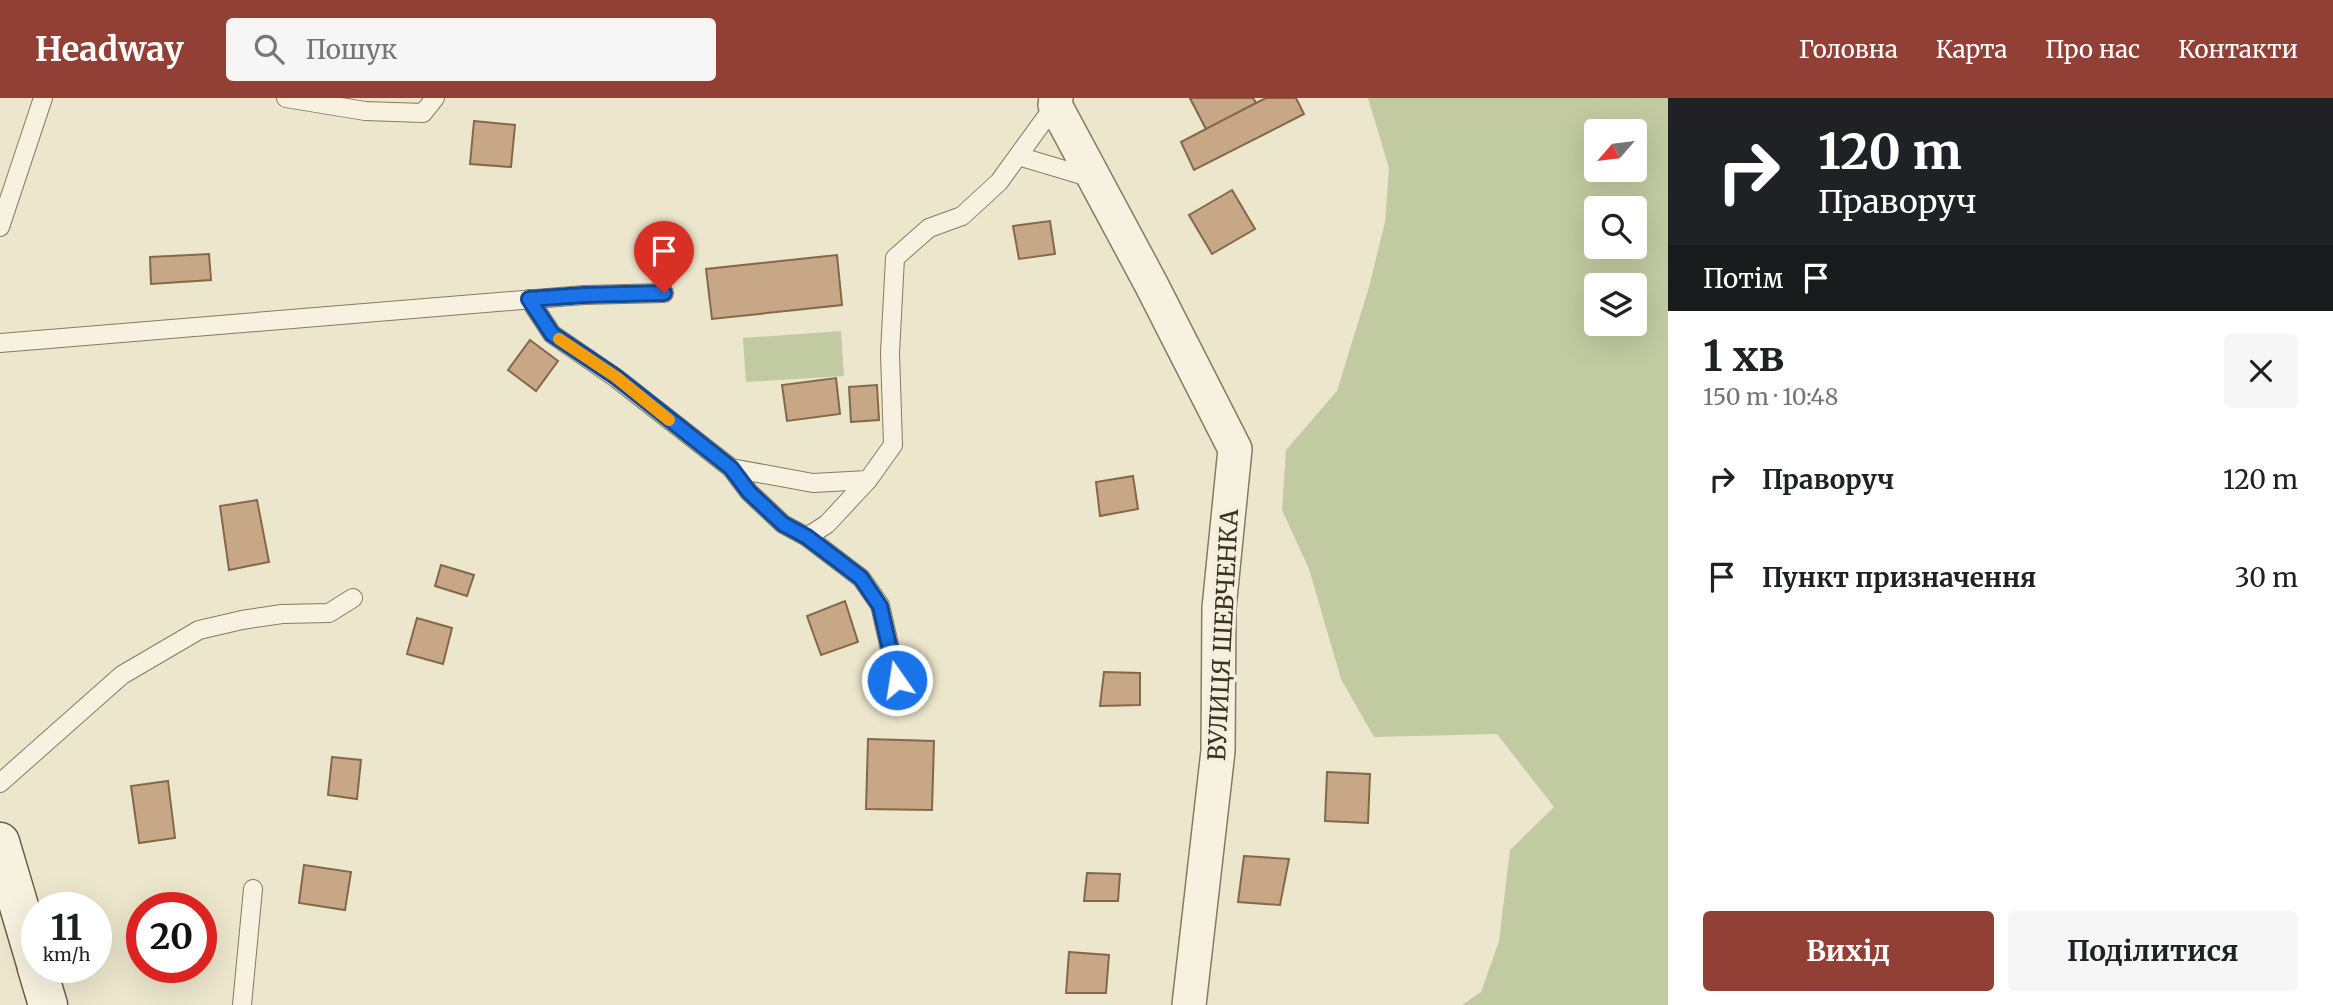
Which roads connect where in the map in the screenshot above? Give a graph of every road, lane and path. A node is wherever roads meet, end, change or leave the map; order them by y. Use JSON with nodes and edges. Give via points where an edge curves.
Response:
{"nodes":[{"id":1,"x":43,"y":98,"type":"edge"},
{"id":2,"x":286,"y":98,"type":"edge"},
{"id":3,"x":435,"y":98,"type":"edge"},
{"id":4,"x":1055,"y":101,"type":"edge"},
{"id":5,"x":1018,"y":156,"type":"junction"},
{"id":6,"x":1095,"y":179,"type":"junction"},
{"id":7,"x":0,"y":227,"type":"edge"},
{"id":8,"x":664,"y":293,"type":"dead end"},
{"id":9,"x":529,"y":299,"type":"junction"},
{"id":10,"x":0,"y":343,"type":"edge"},
{"id":11,"x":731,"y":468,"type":"junction"},
{"id":12,"x":868,"y":480,"type":"junction"},
{"id":13,"x":807,"y":537,"type":"junction"},
{"id":14,"x":352,"y":598,"type":"dead end"},
{"id":15,"x":897,"y":680,"type":"dead end"},
{"id":16,"x":0,"y":783,"type":"edge"},
{"id":17,"x":0,"y":842,"type":"edge"},
{"id":18,"x":0,"y":848,"type":"edge"},
{"id":19,"x":253,"y":889,"type":"dead end"},
{"id":20,"x":21,"y":916,"type":"edge"},
{"id":21,"x":42,"y":983,"type":"edge"},
{"id":22,"x":48,"y":1005,"type":"edge"},
{"id":23,"x":242,"y":1005,"type":"edge"},
{"id":24,"x":1189,"y":1005,"type":"edge"}],
"edges":[{"from":1,"to":7,"type":"lane"},
{"from":2,"to":3,"type":"lane","via":[[365,111],[423,113]]},
{"from":4,"to":5,"type":"lane"},
{"from":4,"to":6,"type":"street","name":"ВУЛИЦЯ ШЕВЧЕНКА"},
{"from":5,"to":6,"type":"lane"},
{"from":5,"to":12,"type":"lane","via":[[999,182],[962,216],[929,228],[895,258],[890,353],[893,445]]},
{"from":6,"to":24,"type":"street","name":"ВУЛИЦЯ ШЕВЧЕНКА","via":[[1235,449],[1219,608],[1218,751]]},
{"from":8,"to":9,"type":"lane"},
{"from":9,"to":10,"type":"lane"},
{"from":9,"to":11,"type":"lane","via":[[552,334],[616,377]]},
{"from":11,"to":12,"type":"lane","via":[[813,482]]},
{"from":11,"to":13,"type":"lane","via":[[783,524]]},
{"from":12,"to":13,"type":"lane","via":[[827,524]]},
{"from":13,"to":15,"type":"lane","via":[[861,578],[880,606]]},
{"from":14,"to":16,"type":"lane","via":[[329,612],[282,614],[199,630],[122,675]]},
{"from":17,"to":18,"type":"street"},
{"from":18,"to":20,"type":"street"},
{"from":19,"to":23,"type":"lane"},
{"from":21,"to":22,"type":"street"}]}
